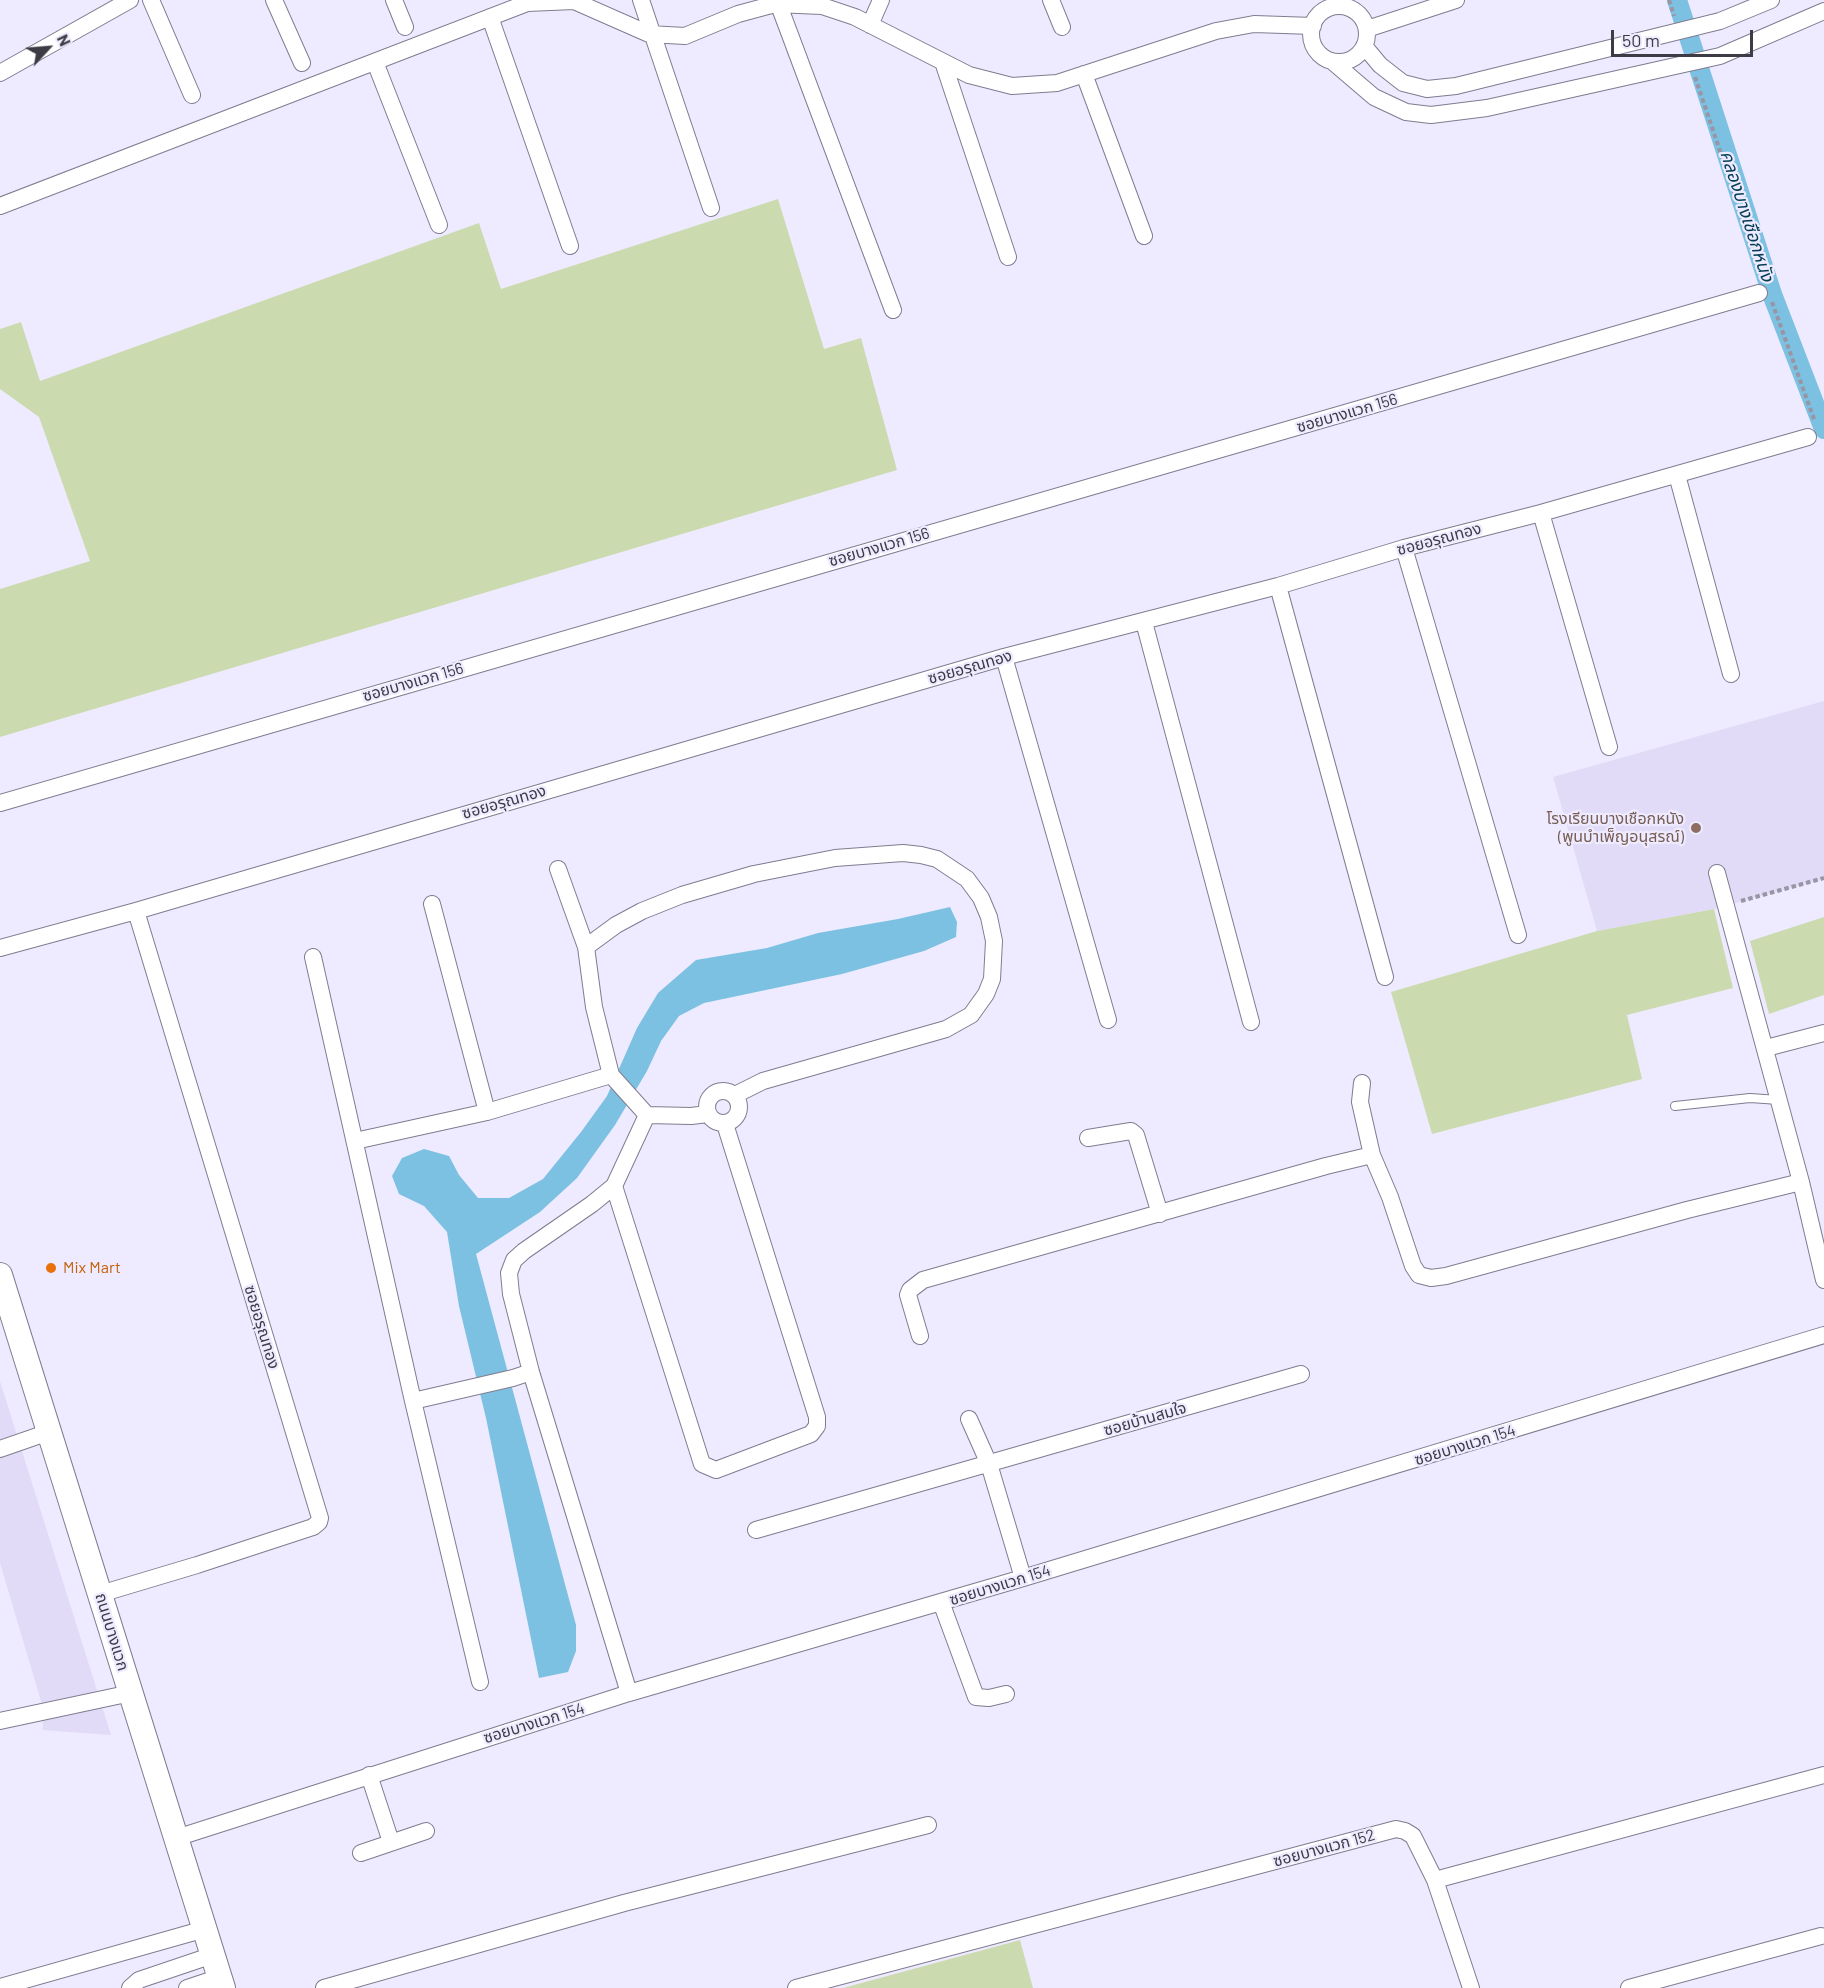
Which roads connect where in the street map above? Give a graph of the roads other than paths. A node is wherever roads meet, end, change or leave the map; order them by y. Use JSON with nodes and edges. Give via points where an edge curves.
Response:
{"nodes":[{"id":1,"x":130,"y":0,"type":"edge"},
{"id":2,"x":151,"y":0,"type":"edge"},
{"id":3,"x":274,"y":0,"type":"edge"},
{"id":4,"x":394,"y":0,"type":"edge"},
{"id":5,"x":641,"y":0,"type":"edge"},
{"id":6,"x":881,"y":0,"type":"edge"},
{"id":7,"x":1051,"y":0,"type":"edge"},
{"id":8,"x":1456,"y":0,"type":"edge"},
{"id":9,"x":1771,"y":0,"type":"edge"},
{"id":10,"x":777,"y":2,"type":"edge"},
{"id":11,"x":1330,"y":4,"type":"edge"},
{"id":12,"x":1821,"y":12,"type":"edge"},
{"id":13,"x":490,"y":17,"type":"junction"},
{"id":14,"x":870,"y":25,"type":"junction"},
{"id":15,"x":1313,"y":26,"type":"junction"},
{"id":16,"x":405,"y":27,"type":"dead end"},
{"id":17,"x":1062,"y":27,"type":"dead end"},
{"id":18,"x":1367,"y":29,"type":"junction"},
{"id":19,"x":653,"y":34,"type":"junction"},
{"id":20,"x":1365,"y":47,"type":"junction"},
{"id":21,"x":375,"y":62,"type":"junction"},
{"id":22,"x":943,"y":62,"type":"junction"},
{"id":23,"x":1333,"y":62,"type":"junction"},
{"id":24,"x":303,"y":63,"type":"dead end"},
{"id":25,"x":0,"y":73,"type":"edge"},
{"id":26,"x":1084,"y":74,"type":"junction"},
{"id":27,"x":192,"y":95,"type":"dead end"},
{"id":28,"x":0,"y":206,"type":"edge"},
{"id":29,"x":711,"y":208,"type":"dead end"},
{"id":30,"x":440,"y":225,"type":"dead end"},
{"id":31,"x":1144,"y":236,"type":"dead end"},
{"id":32,"x":570,"y":246,"type":"dead end"},
{"id":33,"x":1008,"y":258,"type":"dead end"},
{"id":34,"x":1765,"y":290,"type":"road end"},
{"id":35,"x":893,"y":310,"type":"dead end"},
{"id":36,"x":1812,"y":431,"type":"road end"},
{"id":37,"x":1677,"y":475,"type":"junction"},
{"id":38,"x":1541,"y":513,"type":"junction"},
{"id":39,"x":1404,"y":548,"type":"junction"},
{"id":40,"x":1278,"y":586,"type":"junction"},
{"id":41,"x":1144,"y":622,"type":"junction"},
{"id":42,"x":1004,"y":657,"type":"junction"},
{"id":43,"x":1731,"y":674,"type":"dead end"},
{"id":44,"x":1609,"y":747,"type":"dead end"},
{"id":45,"x":0,"y":803,"type":"edge"},
{"id":46,"x":558,"y":869,"type":"dead end"},
{"id":47,"x":1717,"y":873,"type":"dead end"},
{"id":48,"x":432,"y":904,"type":"dead end"},
{"id":49,"x":136,"y":911,"type":"junction"},
{"id":50,"x":1518,"y":934,"type":"dead end"},
{"id":51,"x":586,"y":947,"type":"junction"},
{"id":52,"x":0,"y":948,"type":"edge"},
{"id":53,"x":313,"y":957,"type":"dead end"},
{"id":54,"x":1385,"y":977,"type":"dead end"},
{"id":55,"x":1108,"y":1020,"type":"dead end"},
{"id":56,"x":1251,"y":1022,"type":"dead end"},
{"id":57,"x":1824,"y":1033,"type":"edge"},
{"id":58,"x":1766,"y":1048,"type":"junction"},
{"id":59,"x":612,"y":1076,"type":"junction"},
{"id":60,"x":1362,"y":1083,"type":"dead end"},
{"id":61,"x":735,"y":1095,"type":"junction"},
{"id":62,"x":1779,"y":1100,"type":"junction"},
{"id":63,"x":1675,"y":1106,"type":"dead end"},
{"id":64,"x":487,"y":1112,"type":"junction"},
{"id":65,"x":708,"y":1114,"type":"junction"},
{"id":66,"x":647,"y":1115,"type":"junction"},
{"id":67,"x":725,"y":1124,"type":"junction"},
{"id":68,"x":1088,"y":1138,"type":"dead end"},
{"id":69,"x":355,"y":1141,"type":"junction"},
{"id":70,"x":1372,"y":1155,"type":"junction"},
{"id":71,"x":1801,"y":1182,"type":"junction"},
{"id":72,"x":614,"y":1186,"type":"junction"},
{"id":73,"x":1160,"y":1214,"type":"junction"},
{"id":74,"x":0,"y":1275,"type":"edge"},
{"id":75,"x":1824,"y":1280,"type":"edge"},
{"id":76,"x":920,"y":1335,"type":"dead end"},
{"id":77,"x":1824,"y":1335,"type":"edge"},
{"id":78,"x":531,"y":1372,"type":"junction"},
{"id":79,"x":1301,"y":1374,"type":"dead end"},
{"id":80,"x":413,"y":1401,"type":"junction"},
{"id":81,"x":969,"y":1419,"type":"dead end"},
{"id":82,"x":48,"y":1432,"type":"junction"},
{"id":83,"x":0,"y":1449,"type":"edge"},
{"id":84,"x":989,"y":1464,"type":"junction"},
{"id":85,"x":756,"y":1530,"type":"dead end"},
{"id":86,"x":1023,"y":1578,"type":"junction"},
{"id":87,"x":100,"y":1594,"type":"junction"},
{"id":88,"x":941,"y":1602,"type":"junction"},
{"id":89,"x":480,"y":1682,"type":"dead end"},
{"id":90,"x":131,"y":1693,"type":"junction"},
{"id":91,"x":629,"y":1693,"type":"junction"},
{"id":92,"x":1006,"y":1694,"type":"dead end"},
{"id":93,"x":0,"y":1721,"type":"edge"},
{"id":94,"x":369,"y":1775,"type":"junction"},
{"id":95,"x":1824,"y":1775,"type":"edge"},
{"id":96,"x":928,"y":1825,"type":"dead end"},
{"id":97,"x":426,"y":1831,"type":"dead end"},
{"id":98,"x":176,"y":1838,"type":"junction"},
{"id":99,"x":391,"y":1842,"type":"junction"},
{"id":100,"x":360,"y":1853,"type":"dead end"},
{"id":101,"x":1435,"y":1880,"type":"junction"},
{"id":102,"x":205,"y":1929,"type":"junction"},
{"id":103,"x":1821,"y":1936,"type":"dead end"},
{"id":104,"x":218,"y":1973,"type":"edge"},
{"id":105,"x":0,"y":1987,"type":"edge"},
{"id":106,"x":130,"y":1988,"type":"edge"},
{"id":107,"x":187,"y":1988,"type":"edge"},
{"id":108,"x":324,"y":1988,"type":"edge"},
{"id":109,"x":796,"y":1988,"type":"edge"},
{"id":110,"x":1471,"y":1988,"type":"edge"},
{"id":111,"x":1629,"y":1988,"type":"edge"}],
"edges":[{"from":1,"to":25,"type":"street"},
{"from":2,"to":27,"type":"street"},
{"from":3,"to":24,"type":"street"},
{"from":4,"to":16,"type":"street"},
{"from":5,"to":19,"type":"street"},
{"from":6,"to":14,"type":"street"},
{"from":7,"to":17,"type":"street"},
{"from":8,"to":18,"type":"street"},
{"from":9,"to":20,"type":"street","via":[[1720,21],[1456,86],[1427,89],[1403,83]]},
{"from":10,"to":14,"type":"street","via":[[822,6]]},
{"from":10,"to":19,"type":"street","via":[[685,36]]},
{"from":10,"to":35,"type":"street"},
{"from":11,"to":15,"type":"street"},
{"from":11,"to":18,"type":"street","via":[[1358,13]]},
{"from":12,"to":23,"type":"street","via":[[1720,56],[1487,108],[1431,115],[1406,112],[1374,97]]},
{"from":13,"to":19,"type":"street","via":[[526,3],[574,1]]},
{"from":13,"to":21,"type":"street"},
{"from":13,"to":32,"type":"street"},
{"from":14,"to":22,"type":"street"},
{"from":15,"to":23,"type":"street","via":[[1311,35],[1318,52]]},
{"from":15,"to":26,"type":"street","via":[[1254,24],[1216,31]]},
{"from":18,"to":20,"type":"street"},
{"from":19,"to":29,"type":"street"},
{"from":20,"to":23,"type":"street","via":[[1352,60]]},
{"from":21,"to":28,"type":"street"},
{"from":21,"to":30,"type":"street"},
{"from":22,"to":26,"type":"street","via":[[969,75],[1012,86],[1057,83]]},
{"from":22,"to":33,"type":"street"},
{"from":26,"to":31,"type":"street"},
{"from":34,"to":45,"type":"street","name":"ซอยบางแวก 156"},
{"from":36,"to":37,"type":"street","name":"ซอยอรุณทอง"},
{"from":37,"to":38,"type":"street","name":"ซอยอรุณทอง"},
{"from":37,"to":43,"type":"street"},
{"from":38,"to":39,"type":"street","name":"ซอยอรุณทอง"},
{"from":38,"to":44,"type":"street"},
{"from":39,"to":40,"type":"street","name":"ซอยอรุณทอง"},
{"from":39,"to":50,"type":"street"},
{"from":40,"to":41,"type":"street","name":"ซอยอรุณทอง"},
{"from":40,"to":54,"type":"street"},
{"from":41,"to":42,"type":"street","name":"ซอยอรุณทอง"},
{"from":41,"to":56,"type":"street"},
{"from":42,"to":49,"type":"street","name":"ซอยอรุณทอง"},
{"from":42,"to":55,"type":"street"},
{"from":46,"to":51,"type":"street"},
{"from":47,"to":58,"type":"street"},
{"from":48,"to":64,"type":"street"},
{"from":49,"to":52,"type":"street","name":"ซอยอรุณทอง"},
{"from":49,"to":87,"type":"street","name":"ซอยอรุณทอง","via":[[320,1518],[317,1526]]},
{"from":51,"to":59,"type":"street","via":[[594,1007]]},
{"from":51,"to":61,"type":"street","via":[[616,925],[682,895],[754,874],[835,858],[921,855],[937,859],[968,879],[989,917],[994,941],[992,979],[971,1015],[946,1029],[763,1081]]},
{"from":53,"to":69,"type":"street"},
{"from":57,"to":58,"type":"street"},
{"from":58,"to":62,"type":"street"},
{"from":59,"to":64,"type":"street"},
{"from":59,"to":66,"type":"street"},
{"from":60,"to":70,"type":"street","via":[[1360,1102]]},
{"from":61,"to":65,"type":"street","via":[[722,1091],[713,1095]]},
{"from":61,"to":67,"type":"street","via":[[740,1105],[738,1114]]},
{"from":62,"to":63,"type":"lane","via":[[1749,1098]]},
{"from":62,"to":71,"type":"street"},
{"from":64,"to":69,"type":"street"},
{"from":65,"to":66,"type":"street"},
{"from":65,"to":67,"type":"street"},
{"from":66,"to":72,"type":"street"},
{"from":67,"to":72,"type":"street","via":[[817,1417],[811,1434],[716,1470],[702,1464]]},
{"from":68,"to":73,"type":"street","via":[[1131,1131],[1137,1135]]},
{"from":69,"to":80,"type":"street"},
{"from":70,"to":71,"type":"street","via":[[1413,1266],[1419,1275],[1431,1278]]},
{"from":70,"to":73,"type":"street"},
{"from":71,"to":75,"type":"street"},
{"from":72,"to":78,"type":"street","via":[[514,1260],[509,1273],[511,1294]]},
{"from":73,"to":76,"type":"street","via":[[923,1280],[908,1295]]},
{"from":74,"to":82,"type":"main road","name":"ถนนบางแวก"},
{"from":77,"to":86,"type":"street","name":"ซอยบางแวก 154"},
{"from":78,"to":80,"type":"street"},
{"from":78,"to":91,"type":"street"},
{"from":79,"to":84,"type":"street","name":"ซอยบ้านสมใจ"},
{"from":80,"to":89,"type":"street"},
{"from":81,"to":84,"type":"street"},
{"from":82,"to":83,"type":"street"},
{"from":82,"to":87,"type":"main road","name":"ถนนบางแวก"},
{"from":84,"to":85,"type":"street","name":"ซอยบ้านสมใจ"},
{"from":84,"to":86,"type":"street"},
{"from":86,"to":88,"type":"street","name":"ซอยบางแวก 154"},
{"from":87,"to":90,"type":"main road","name":"ถนนบางแวก"},
{"from":88,"to":91,"type":"street","name":"ซอยบางแวก 154"},
{"from":88,"to":92,"type":"street","via":[[976,1696]]},
{"from":90,"to":93,"type":"street"},
{"from":90,"to":98,"type":"main road","name":"ถนนบางแวก"},
{"from":91,"to":94,"type":"street","name":"ซอยบางแวก 154"},
{"from":94,"to":98,"type":"street","name":"ซอยบางแวก 154"},
{"from":94,"to":99,"type":"street"},
{"from":95,"to":101,"type":"street"},
{"from":96,"to":108,"type":"street","via":[[624,1903]]},
{"from":97,"to":99,"type":"street"},
{"from":98,"to":102,"type":"main road","name":"ถนนบางแวก"},
{"from":99,"to":100,"type":"street"},
{"from":101,"to":109,"type":"street","name":"ซอยบางแวก 152","via":[[1413,1836],[1396,1829]]},
{"from":101,"to":110,"type":"street","name":"ซอยบางแวก 152"},
{"from":102,"to":104,"type":"main road","name":"ถนนบางแวก"},
{"from":102,"to":105,"type":"street"},
{"from":103,"to":111,"type":"street"},
{"from":104,"to":106,"type":"street","via":[[139,1980]]},
{"from":104,"to":107,"type":"street"}]}
